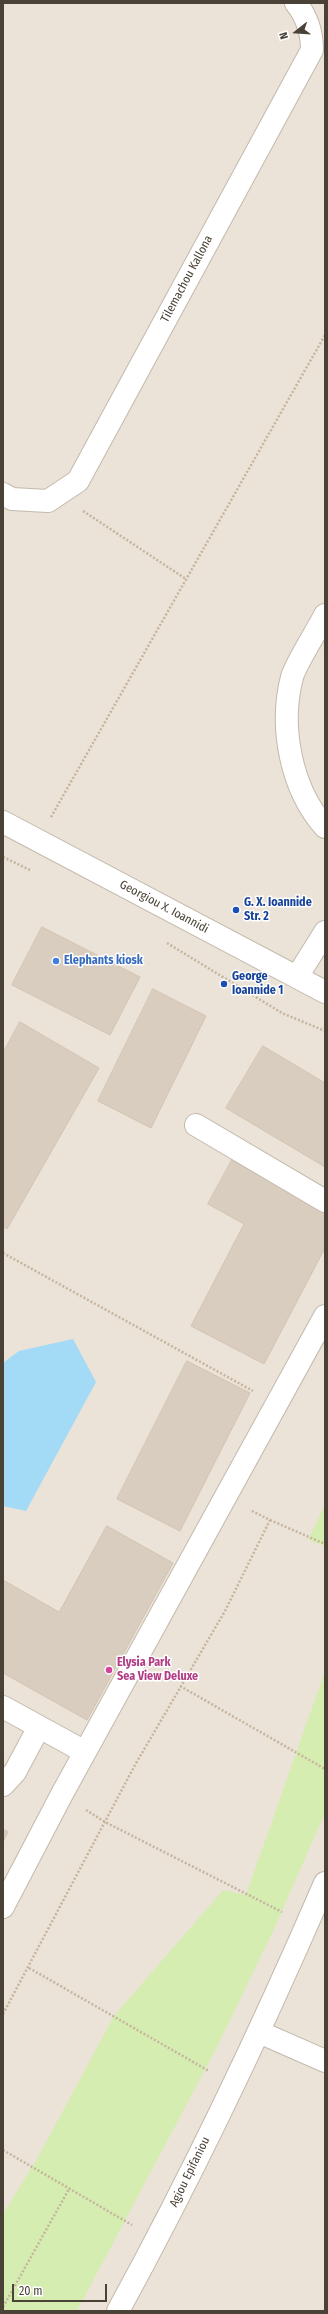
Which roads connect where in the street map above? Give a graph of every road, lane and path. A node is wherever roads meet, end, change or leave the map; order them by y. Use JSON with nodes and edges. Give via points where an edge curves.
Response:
{"nodes":[{"id":1,"x":296,"y":3,"type":"edge"},
{"id":2,"x":325,"y":335,"type":"edge"},
{"id":3,"x":3,"y":494,"type":"edge"},
{"id":4,"x":57,"y":495,"type":"junction"},
{"id":5,"x":186,"y":579,"type":"junction"},
{"id":6,"x":325,"y":616,"type":"edge"},
{"id":7,"x":4,"y":826,"type":"edge"},
{"id":8,"x":325,"y":827,"type":"edge"},
{"id":9,"x":38,"y":840,"type":"junction"},
{"id":10,"x":3,"y":857,"type":"edge"},
{"id":11,"x":31,"y":871,"type":"dead end"},
{"id":12,"x":325,"y":932,"type":"edge"},
{"id":13,"x":161,"y":939,"type":"dead end"},
{"id":14,"x":296,"y":978,"type":"junction"},
{"id":15,"x":325,"y":992,"type":"edge"},
{"id":16,"x":325,"y":1031,"type":"edge"},
{"id":17,"x":196,"y":1125,"type":"dead end"},
{"id":18,"x":325,"y":1201,"type":"edge"},
{"id":19,"x":3,"y":1253,"type":"edge"},
{"id":20,"x":325,"y":1316,"type":"edge"},
{"id":21,"x":276,"y":1404,"type":"junction"},
{"id":22,"x":226,"y":1494,"type":"junction"},
{"id":23,"x":270,"y":1520,"type":"junction"},
{"id":24,"x":325,"y":1544,"type":"edge"},
{"id":25,"x":180,"y":1686,"type":"junction"},
{"id":26,"x":3,"y":1707,"type":"edge"},
{"id":27,"x":39,"y":1727,"type":"junction"},
{"id":28,"x":85,"y":1752,"type":"junction"},
{"id":29,"x":325,"y":1769,"type":"edge"},
{"id":30,"x":3,"y":1785,"type":"edge"},
{"id":31,"x":105,"y":1822,"type":"junction"},
{"id":32,"x":325,"y":1883,"type":"edge"},
{"id":33,"x":3,"y":1907,"type":"edge"},
{"id":34,"x":307,"y":1924,"type":"junction"},
{"id":35,"x":29,"y":1968,"type":"junction"},
{"id":36,"x":3,"y":2014,"type":"edge"},
{"id":37,"x":259,"y":2032,"type":"junction"},
{"id":38,"x":325,"y":2062,"type":"edge"},
{"id":39,"x":234,"y":2085,"type":"junction"},
{"id":40,"x":3,"y":2150,"type":"edge"},
{"id":41,"x":69,"y":2189,"type":"junction"},
{"id":42,"x":157,"y":2239,"type":"junction"},
{"id":43,"x":3,"y":2307,"type":"edge"},
{"id":44,"x":118,"y":2311,"type":"edge"}],
"edges":[{"from":1,"to":4,"type":"street","name":"Tilemachou Kallona","via":[[308,25],[312,50],[78,481]]},
{"from":2,"to":5,"type":"path"},
{"from":3,"to":4,"type":"street","name":"Tilemachou Kallona","via":[[12,499],[48,501]]},
{"from":4,"to":5,"type":"path"},
{"from":5,"to":9,"type":"path"},
{"from":6,"to":8,"type":"street","via":[[292,677],[286,724],[293,770],[314,815]]},
{"from":7,"to":9,"type":"street","name":"Georgiou X. Ioannidi"},
{"from":9,"to":14,"type":"street","name":"Georgiou X. Ioannidi"},
{"from":10,"to":11,"type":"path"},
{"from":12,"to":14,"type":"street"},
{"from":13,"to":16,"type":"path","via":[[282,1013]]},
{"from":14,"to":15,"type":"street","name":"Georgiou X. Ioannidi"},
{"from":17,"to":18,"type":"street"},
{"from":19,"to":21,"type":"path"},
{"from":20,"to":21,"type":"street"},
{"from":21,"to":22,"type":"street"},
{"from":22,"to":23,"type":"path"},
{"from":22,"to":28,"type":"street"},
{"from":23,"to":24,"type":"path"},
{"from":23,"to":25,"type":"path","via":[[225,1611]]},
{"from":25,"to":29,"type":"path"},
{"from":25,"to":31,"type":"path"},
{"from":26,"to":27,"type":"street"},
{"from":27,"to":28,"type":"street"},
{"from":27,"to":30,"type":"street","via":[[16,1772]]},
{"from":28,"to":33,"type":"street"},
{"from":31,"to":34,"type":"path"},
{"from":31,"to":35,"type":"path"},
{"from":32,"to":34,"type":"street","name":"Agiou Epifaniou"},
{"from":34,"to":37,"type":"street","name":"Agiou Epifaniou"},
{"from":35,"to":36,"type":"path"},
{"from":35,"to":39,"type":"path"},
{"from":37,"to":38,"type":"street"},
{"from":37,"to":39,"type":"street","name":"Agiou Epifaniou"},
{"from":39,"to":42,"type":"street","name":"Agiou Epifaniou"},
{"from":40,"to":41,"type":"path"},
{"from":41,"to":42,"type":"path"},
{"from":41,"to":43,"type":"path"},
{"from":42,"to":44,"type":"street","name":"Agiou Epifaniou"}]}
